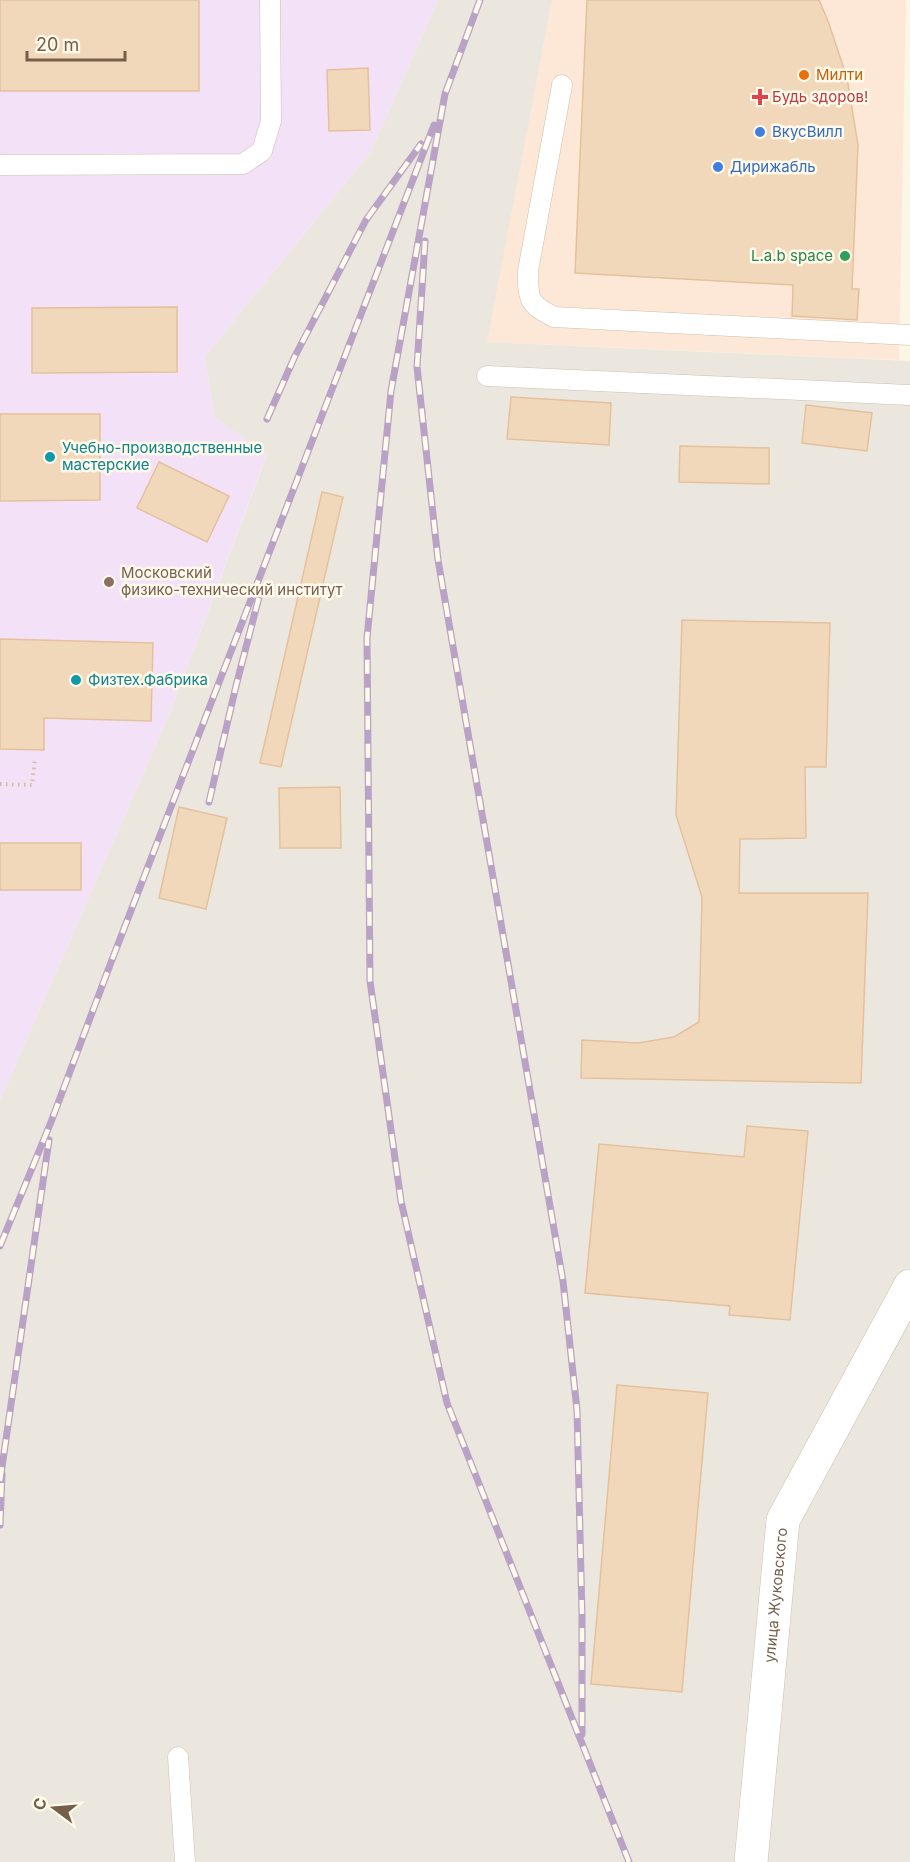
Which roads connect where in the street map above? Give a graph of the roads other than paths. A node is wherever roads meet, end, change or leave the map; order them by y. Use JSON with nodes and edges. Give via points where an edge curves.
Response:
{"nodes":[{"id":1,"x":270,"y":0,"type":"edge"},
{"id":2,"x":562,"y":85,"type":"dead end"},
{"id":3,"x":0,"y":165,"type":"edge"},
{"id":4,"x":910,"y":335,"type":"edge"},
{"id":5,"x":487,"y":376,"type":"dead end"},
{"id":6,"x":910,"y":395,"type":"edge"},
{"id":7,"x":910,"y":1286,"type":"edge"},
{"id":8,"x":178,"y":1757,"type":"dead end"},
{"id":9,"x":185,"y":1862,"type":"edge"},
{"id":10,"x":751,"y":1862,"type":"edge"}],
"edges":[{"from":1,"to":3,"type":"lane","via":[[271,121],[262,150],[243,164]]},
{"from":2,"to":4,"type":"lane","via":[[528,271],[528,296],[538,309],[554,317]]},
{"from":5,"to":6,"type":"lane"},
{"from":7,"to":10,"type":"street","name":"улица Жуковского","via":[[783,1520]]},
{"from":8,"to":9,"type":"lane"}]}
